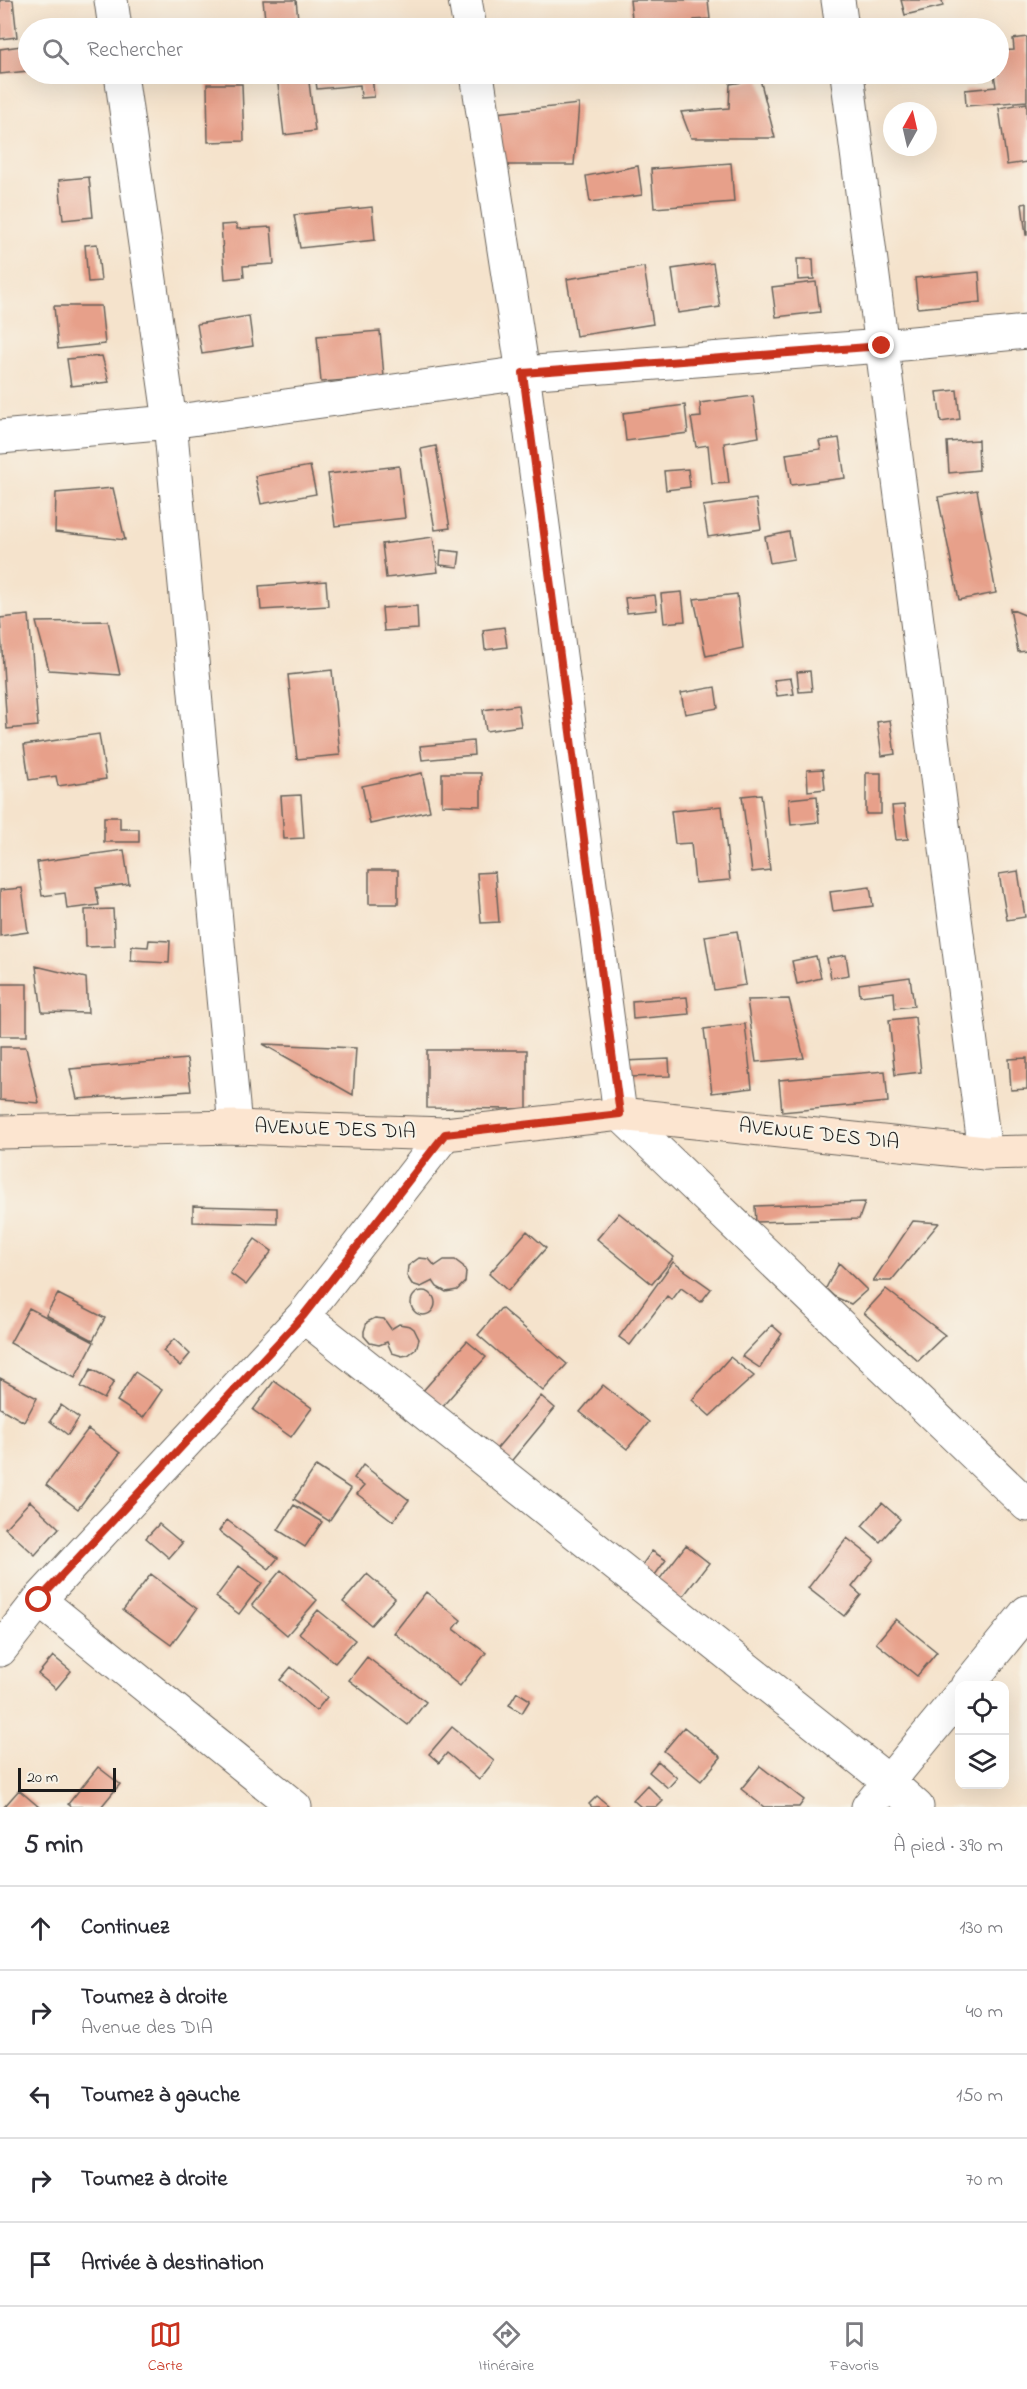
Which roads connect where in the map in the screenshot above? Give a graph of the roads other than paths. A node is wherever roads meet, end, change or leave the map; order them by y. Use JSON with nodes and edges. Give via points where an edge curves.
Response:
{"nodes":[{"id":1,"x":111,"y":0,"type":"edge"},
{"id":2,"x":465,"y":0,"type":"edge"},
{"id":3,"x":838,"y":0,"type":"edge"},
{"id":4,"x":114,"y":18,"type":"edge"},
{"id":5,"x":468,"y":18,"type":"edge"},
{"id":6,"x":841,"y":18,"type":"edge"},
{"id":7,"x":122,"y":84,"type":"edge"},
{"id":8,"x":479,"y":84,"type":"edge"},
{"id":9,"x":848,"y":84,"type":"edge"},
{"id":10,"x":1027,"y":332,"type":"edge"},
{"id":11,"x":882,"y":346,"type":"junction"},
{"id":12,"x":523,"y":373,"type":"junction"},
{"id":13,"x":170,"y":423,"type":"junction"},
{"id":14,"x":0,"y":437,"type":"edge"},
{"id":15,"x":620,"y":1114,"type":"junction"},
{"id":16,"x":236,"y":1127,"type":"junction"},
{"id":17,"x":0,"y":1132,"type":"edge"},
{"id":18,"x":445,"y":1134,"type":"junction"},
{"id":19,"x":1027,"y":1152,"type":"edge"},
{"id":20,"x":985,"y":1153,"type":"junction"},
{"id":21,"x":303,"y":1316,"type":"junction"},
{"id":22,"x":1027,"y":1505,"type":"edge"},
{"id":23,"x":39,"y":1600,"type":"junction"},
{"id":24,"x":1027,"y":1612,"type":"edge"},
{"id":25,"x":0,"y":1650,"type":"edge"},
{"id":26,"x":972,"y":1681,"type":"edge"},
{"id":27,"x":955,"y":1701,"type":"edge"},
{"id":28,"x":889,"y":1782,"type":"junction"},
{"id":29,"x":296,"y":1807,"type":"edge"},
{"id":30,"x":868,"y":1807,"type":"edge"},
{"id":31,"x":917,"y":1807,"type":"edge"}],
"edges":[{"from":1,"to":4,"type":"street"},
{"from":2,"to":5,"type":"street"},
{"from":3,"to":6,"type":"street"},
{"from":7,"to":13,"type":"street"},
{"from":8,"to":12,"type":"street"},
{"from":9,"to":11,"type":"street"},
{"from":10,"to":11,"type":"street"},
{"from":11,"to":12,"type":"street"},
{"from":11,"to":20,"type":"street"},
{"from":12,"to":13,"type":"street"},
{"from":12,"to":15,"type":"street"},
{"from":13,"to":14,"type":"street"},
{"from":13,"to":16,"type":"street"},
{"from":15,"to":18,"type":"street","name":"AVENUE DES DIA"},
{"from":15,"to":20,"type":"street","name":"AVENUE DES DIA"},
{"from":15,"to":22,"type":"street"},
{"from":16,"to":17,"type":"street","name":"AVENUE DES DIA"},
{"from":16,"to":18,"type":"street","name":"AVENUE DES DIA"},
{"from":18,"to":21,"type":"street"},
{"from":19,"to":20,"type":"street","name":"AVENUE DES DIA"},
{"from":21,"to":23,"type":"street"},
{"from":21,"to":28,"type":"street"},
{"from":23,"to":25,"type":"street"},
{"from":23,"to":29,"type":"street"},
{"from":24,"to":26,"type":"street"},
{"from":27,"to":28,"type":"street"},
{"from":28,"to":30,"type":"street"},
{"from":28,"to":31,"type":"street"}]}
